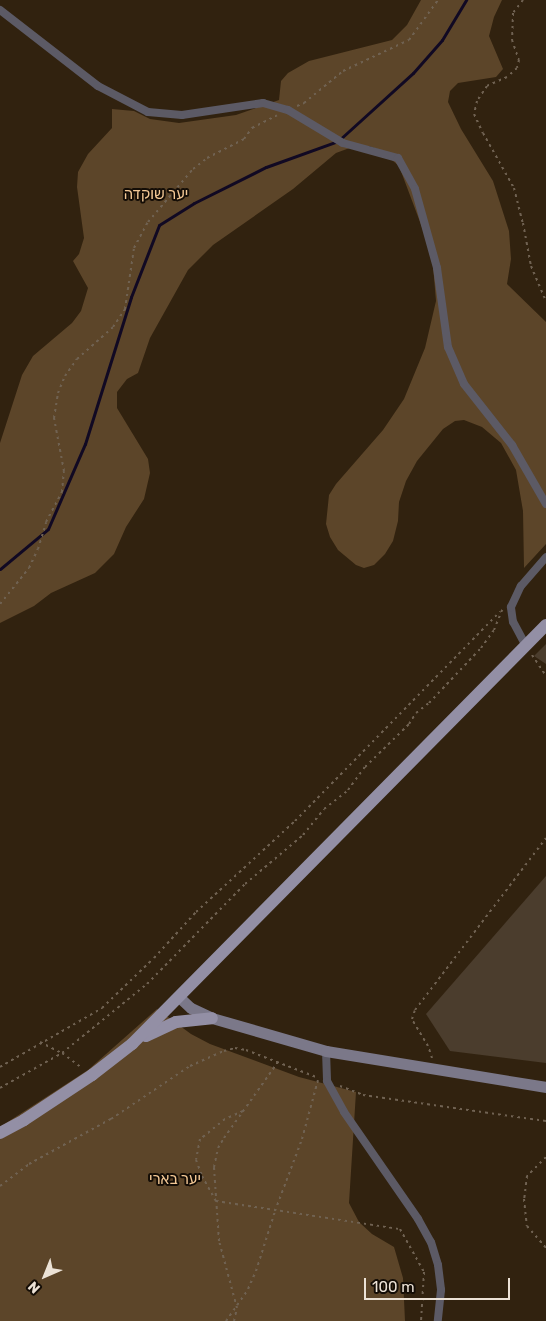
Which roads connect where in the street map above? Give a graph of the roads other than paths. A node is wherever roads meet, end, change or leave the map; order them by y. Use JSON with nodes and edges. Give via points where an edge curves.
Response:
{"nodes":[{"id":1,"x":0,"y":10,"type":"edge"},
{"id":2,"x":546,"y":504,"type":"edge"},
{"id":3,"x":546,"y":557,"type":"edge"},
{"id":4,"x":546,"y":625,"type":"edge"},
{"id":5,"x":526,"y":646,"type":"junction"},
{"id":6,"x":179,"y":998,"type":"junction"},
{"id":7,"x":212,"y":1018,"type":"junction"},
{"id":8,"x":132,"y":1044,"type":"junction"},
{"id":9,"x":326,"y":1051,"type":"junction"},
{"id":10,"x":546,"y":1087,"type":"edge"},
{"id":11,"x":0,"y":1133,"type":"edge"},
{"id":12,"x":438,"y":1321,"type":"edge"}],
"edges":[{"from":1,"to":2,"type":"street","via":[[98,86],[148,112],[182,115],[263,103],[288,110],[343,143],[398,158],[415,189],[438,268],[448,347],[460,377],[512,446]]},
{"from":3,"to":5,"type":"street","via":[[515,596],[511,607],[513,622]]},
{"from":4,"to":5,"type":"main road"},
{"from":5,"to":6,"type":"main road"},
{"from":6,"to":7,"type":"main road"},
{"from":6,"to":8,"type":"main road"},
{"from":7,"to":8,"type":"main road","via":[[188,1019],[167,1025]]},
{"from":7,"to":9,"type":"main road"},
{"from":8,"to":11,"type":"main road","via":[[92,1076]]},
{"from":9,"to":10,"type":"main road"},
{"from":9,"to":12,"type":"street","via":[[327,1081],[344,1112],[431,1242],[441,1290]]}]}
